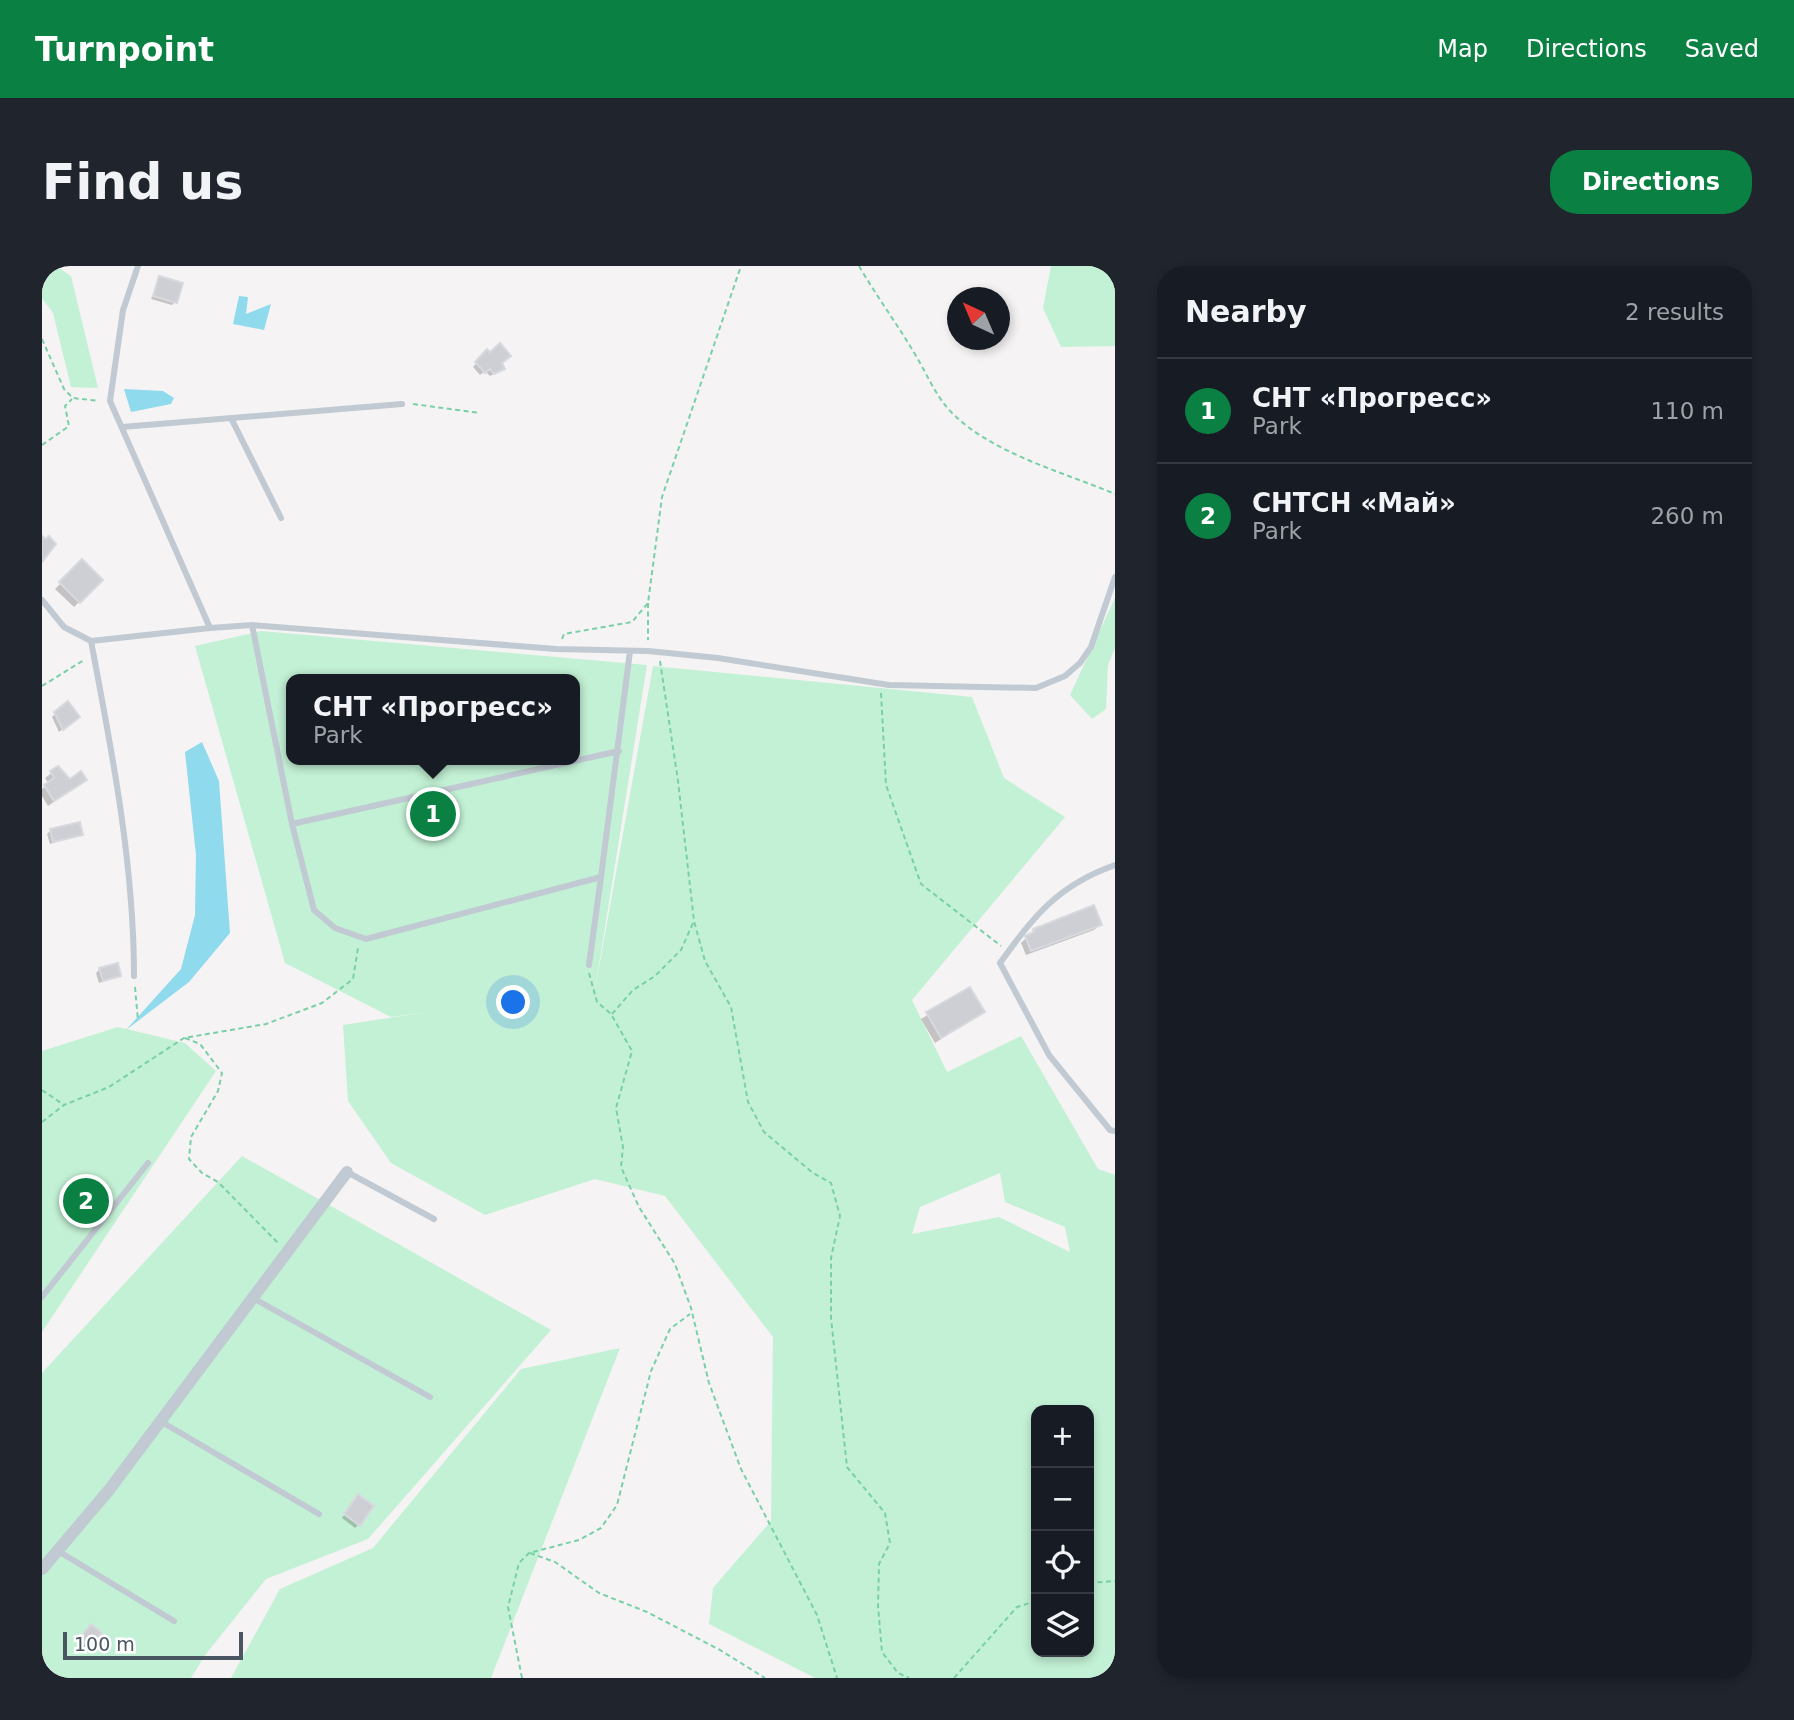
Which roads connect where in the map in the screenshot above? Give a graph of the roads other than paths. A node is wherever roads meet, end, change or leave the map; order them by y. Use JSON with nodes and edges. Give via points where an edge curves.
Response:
{"nodes":[{"id":1,"x":138,"y":266,"type":"edge"},
{"id":2,"x":402,"y":404,"type":"road end"},
{"id":3,"x":230,"y":418,"type":"junction"},
{"id":4,"x":122,"y":427,"type":"junction"},
{"id":5,"x":281,"y":518,"type":"dead end"},
{"id":6,"x":1115,"y":577,"type":"edge"},
{"id":7,"x":42,"y":600,"type":"edge"},
{"id":8,"x":252,"y":625,"type":"junction"},
{"id":9,"x":210,"y":628,"type":"junction"},
{"id":10,"x":91,"y":641,"type":"junction"},
{"id":11,"x":630,"y":651,"type":"junction"},
{"id":12,"x":619,"y":751,"type":"junction"},
{"id":13,"x":580,"y":760,"type":"edge"},
{"id":14,"x":556,"y":765,"type":"edge"},
{"id":15,"x":292,"y":824,"type":"junction"},
{"id":16,"x":1115,"y":865,"type":"edge"},
{"id":17,"x":601,"y":877,"type":"junction"},
{"id":18,"x":589,"y":965,"type":"road end"},
{"id":19,"x":134,"y":976,"type":"road end"},
{"id":20,"x":1115,"y":1131,"type":"edge"},
{"id":21,"x":148,"y":1163,"type":"dead end"},
{"id":22,"x":348,"y":1172,"type":"joint"},
{"id":23,"x":434,"y":1219,"type":"dead end"},
{"id":24,"x":42,"y":1297,"type":"edge"},
{"id":25,"x":252,"y":1297,"type":"junction"},
{"id":26,"x":430,"y":1397,"type":"dead end"},
{"id":27,"x":160,"y":1421,"type":"junction"},
{"id":28,"x":319,"y":1514,"type":"dead end"},
{"id":29,"x":58,"y":1551,"type":"junction"},
{"id":30,"x":42,"y":1569,"type":"edge"},
{"id":31,"x":174,"y":1621,"type":"dead end"}],
"edges":[{"from":1,"to":4,"type":"lane","via":[[123,310],[110,401]]},
{"from":2,"to":3,"type":"lane"},
{"from":3,"to":4,"type":"lane"},
{"from":3,"to":5,"type":"lane"},
{"from":4,"to":9,"type":"lane"},
{"from":6,"to":11,"type":"lane","via":[[1091,647],[1080,663],[1065,676],[1036,688],[889,685],[718,658]]},
{"from":7,"to":10,"type":"lane","via":[[64,626]]},
{"from":8,"to":9,"type":"lane"},
{"from":8,"to":11,"type":"lane"},
{"from":8,"to":15,"type":"lane"},
{"from":9,"to":10,"type":"lane"},
{"from":10,"to":19,"type":"lane","via":[[129,876]]},
{"from":11,"to":12,"type":"lane"},
{"from":12,"to":13,"type":"lane"},
{"from":12,"to":17,"type":"lane"},
{"from":14,"to":15,"type":"lane"},
{"from":15,"to":17,"type":"lane","via":[[314,910],[335,928],[366,939]]},
{"from":16,"to":20,"type":"lane","via":[[1091,873],[1038,911],[1000,963],[1049,1055]]},
{"from":17,"to":18,"type":"lane"},
{"from":21,"to":24,"type":"lane"},
{"from":22,"to":23,"type":"lane"},
{"from":22,"to":25,"type":"street"},
{"from":25,"to":26,"type":"lane"},
{"from":25,"to":27,"type":"street"},
{"from":27,"to":28,"type":"lane"},
{"from":27,"to":29,"type":"street"},
{"from":29,"to":30,"type":"street"},
{"from":29,"to":31,"type":"lane"}]}
